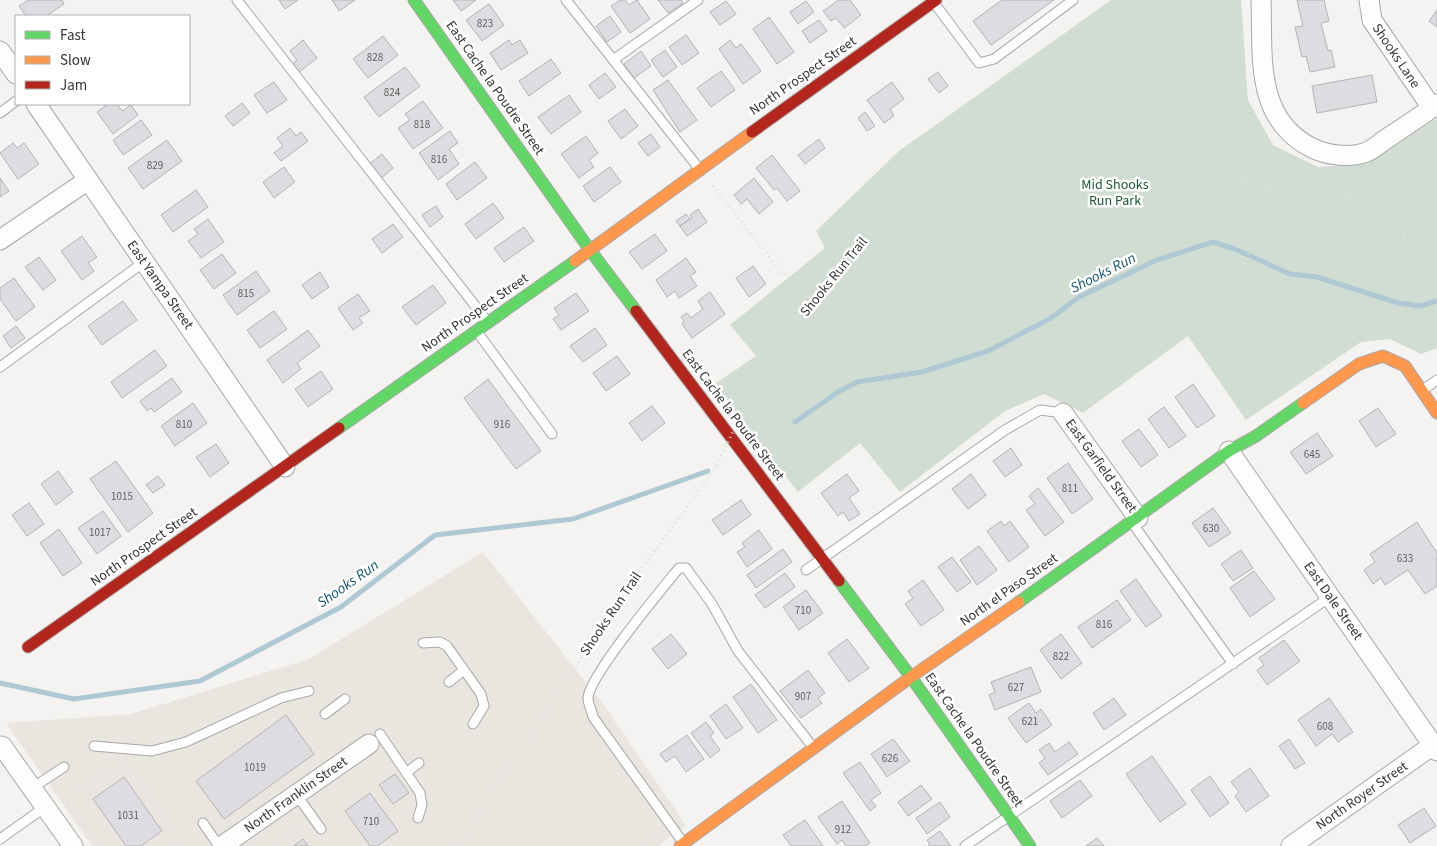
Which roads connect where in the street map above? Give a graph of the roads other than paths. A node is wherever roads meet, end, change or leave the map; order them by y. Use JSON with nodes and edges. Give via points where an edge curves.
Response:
{"nodes":[{"id":1,"x":237,"y":0,"type":"edge"},
{"id":2,"x":414,"y":0,"type":"edge"},
{"id":3,"x":566,"y":0,"type":"edge"},
{"id":4,"x":698,"y":0,"type":"edge"},
{"id":5,"x":1073,"y":0,"type":"edge"},
{"id":6,"x":1261,"y":0,"type":"edge"},
{"id":7,"x":1369,"y":0,"type":"edge"},
{"id":8,"x":929,"y":2,"type":"edge"},
{"id":9,"x":0,"y":50,"type":"edge"},
{"id":10,"x":613,"y":60,"type":"junction"},
{"id":11,"x":15,"y":72,"type":"edge"},
{"id":12,"x":15,"y":103,"type":"edge"},
{"id":13,"x":37,"y":105,"type":"edge"},
{"id":14,"x":1435,"y":106,"type":"edge"},
{"id":15,"x":0,"y":112,"type":"edge"},
{"id":16,"x":699,"y":169,"type":"junction"},
{"id":17,"x":88,"y":180,"type":"junction"},
{"id":18,"x":0,"y":240,"type":"edge"},
{"id":19,"x":590,"y":250,"type":"junction"},
{"id":20,"x":144,"y":262,"type":"junction"},
{"id":21,"x":488,"y":322,"type":"junction"},
{"id":22,"x":476,"y":331,"type":"junction"},
{"id":23,"x":0,"y":366,"type":"edge"},
{"id":24,"x":1437,"y":380,"type":"edge"},
{"id":25,"x":1422,"y":391,"type":"junction"},
{"id":26,"x":1437,"y":412,"type":"edge"},
{"id":27,"x":1063,"y":413,"type":"joint"},
{"id":28,"x":552,"y":434,"type":"dead end"},
{"id":29,"x":1229,"y":451,"type":"junction"},
{"id":30,"x":285,"y":467,"type":"junction"},
{"id":31,"x":1135,"y":520,"type":"junction"},
{"id":32,"x":822,"y":559,"type":"junction"},
{"id":33,"x":806,"y":570,"type":"dead end"},
{"id":34,"x":1330,"y":597,"type":"junction"},
{"id":35,"x":423,"y":643,"type":"dead end"},
{"id":36,"x":28,"y":647,"type":"dead end"},
{"id":37,"x":1233,"y":664,"type":"junction"},
{"id":38,"x":464,"y":670,"type":"junction"},
{"id":39,"x":911,"y":677,"type":"junction"},
{"id":40,"x":449,"y":682,"type":"dead end"},
{"id":41,"x":309,"y":691,"type":"dead end"},
{"id":42,"x":345,"y":699,"type":"dead end"},
{"id":43,"x":325,"y":714,"type":"dead end"},
{"id":44,"x":473,"y":724,"type":"dead end"},
{"id":45,"x":375,"y":739,"type":"joint"},
{"id":46,"x":2,"y":746,"type":"dead end"},
{"id":47,"x":94,"y":746,"type":"dead end"},
{"id":48,"x":814,"y":748,"type":"junction"},
{"id":49,"x":1435,"y":748,"type":"edge"},
{"id":50,"x":419,"y":763,"type":"dead end"},
{"id":51,"x":64,"y":767,"type":"dead end"},
{"id":52,"x":406,"y":773,"type":"junction"},
{"id":53,"x":32,"y":788,"type":"junction"},
{"id":54,"x":296,"y":794,"type":"junction"},
{"id":55,"x":45,"y":807,"type":"junction"},
{"id":56,"x":1009,"y":815,"type":"junction"},
{"id":57,"x":418,"y":818,"type":"dead end"},
{"id":58,"x":203,"y":823,"type":"dead end"},
{"id":59,"x":321,"y":829,"type":"dead end"},
{"id":60,"x":0,"y":839,"type":"edge"},
{"id":61,"x":682,"y":844,"type":"edge"},
{"id":62,"x":73,"y":846,"type":"edge"},
{"id":63,"x":221,"y":846,"type":"edge"},
{"id":64,"x":965,"y":846,"type":"edge"},
{"id":65,"x":1030,"y":846,"type":"edge"},
{"id":66,"x":1291,"y":846,"type":"edge"}],
"edges":[{"from":1,"to":21,"type":"lane"},
{"from":2,"to":19,"type":"street","name":"East Cache la Poudre Street"},
{"from":3,"to":10,"type":"lane"},
{"from":4,"to":10,"type":"lane"},
{"from":5,"to":8,"type":"lane","via":[[994,59],[980,63]]},
{"from":6,"to":14,"type":"street","via":[[1264,80],[1270,105],[1282,126],[1299,142],[1317,151],[1341,155],[1365,153]]},
{"from":7,"to":14,"type":"street","name":"Shooks Lane","via":[[1372,20]]},
{"from":8,"to":16,"type":"street","name":"North Prospect Street"},
{"from":9,"to":11,"type":"street"},
{"from":10,"to":16,"type":"lane"},
{"from":12,"to":15,"type":"lane"},
{"from":13,"to":17,"type":"street","name":"East Yampa Street"},
{"from":16,"to":19,"type":"street","name":"North Prospect Street"},
{"from":17,"to":18,"type":"street"},
{"from":17,"to":20,"type":"street","name":"East Yampa Street"},
{"from":19,"to":21,"type":"street","name":"North Prospect Street"},
{"from":19,"to":32,"type":"street","name":"East Cache la Poudre Street"},
{"from":20,"to":23,"type":"lane"},
{"from":20,"to":30,"type":"street","name":"East Yampa Street"},
{"from":21,"to":22,"type":"street","name":"North Prospect Street"},
{"from":22,"to":28,"type":"lane"},
{"from":22,"to":30,"type":"street","name":"North Prospect Street"},
{"from":24,"to":25,"type":"lane"},
{"from":25,"to":26,"type":"street","name":"North el Paso Street"},
{"from":25,"to":29,"type":"street","name":"North el Paso Street","via":[[1405,366],[1383,356],[1359,364],[1256,436]]},
{"from":27,"to":31,"type":"street","name":"East Garfield Street"},
{"from":27,"to":32,"type":"lane","via":[[1040,410],[1005,430]]},
{"from":29,"to":31,"type":"street","name":"North el Paso Street"},
{"from":29,"to":34,"type":"street","name":"East Dale Street"},
{"from":30,"to":36,"type":"street","name":"North Prospect Street"},
{"from":31,"to":37,"type":"lane"},
{"from":31,"to":39,"type":"street","name":"North el Paso Street"},
{"from":32,"to":33,"type":"lane"},
{"from":32,"to":39,"type":"street","name":"East Cache la Poudre Street"},
{"from":34,"to":37,"type":"lane"},
{"from":34,"to":49,"type":"street","name":"East Dale Street"},
{"from":35,"to":38,"type":"lane","via":[[440,642],[447,646]]},
{"from":37,"to":56,"type":"lane"},
{"from":38,"to":40,"type":"lane"},
{"from":38,"to":44,"type":"lane","via":[[481,694],[484,706]]},
{"from":39,"to":48,"type":"street","name":"North el Paso Street"},
{"from":39,"to":56,"type":"street","name":"East Cache la Poudre Street"},
{"from":41,"to":47,"type":"lane","via":[[281,698],[186,742],[152,751]]},
{"from":42,"to":43,"type":"lane"},
{"from":45,"to":52,"type":"lane"},
{"from":45,"to":54,"type":"street","name":"North Franklin Street"},
{"from":46,"to":53,"type":"street"},
{"from":48,"to":61,"type":"street","name":"North el Paso Street"},
{"from":48,"to":61,"type":"lane","via":[[738,651],[712,604],[686,568],[679,568],[649,603],[593,682],[588,698],[593,717]]},
{"from":49,"to":66,"type":"street","name":"North Royer Street"},
{"from":50,"to":52,"type":"lane"},
{"from":51,"to":53,"type":"lane"},
{"from":52,"to":57,"type":"lane","via":[[420,793],[422,805]]},
{"from":53,"to":55,"type":"street"},
{"from":54,"to":59,"type":"lane"},
{"from":54,"to":63,"type":"street","name":"North Franklin Street"},
{"from":55,"to":60,"type":"lane"},
{"from":55,"to":62,"type":"street"},
{"from":56,"to":64,"type":"lane"},
{"from":56,"to":65,"type":"street","name":"East Cache la Poudre Street"},
{"from":58,"to":63,"type":"lane"}]}
